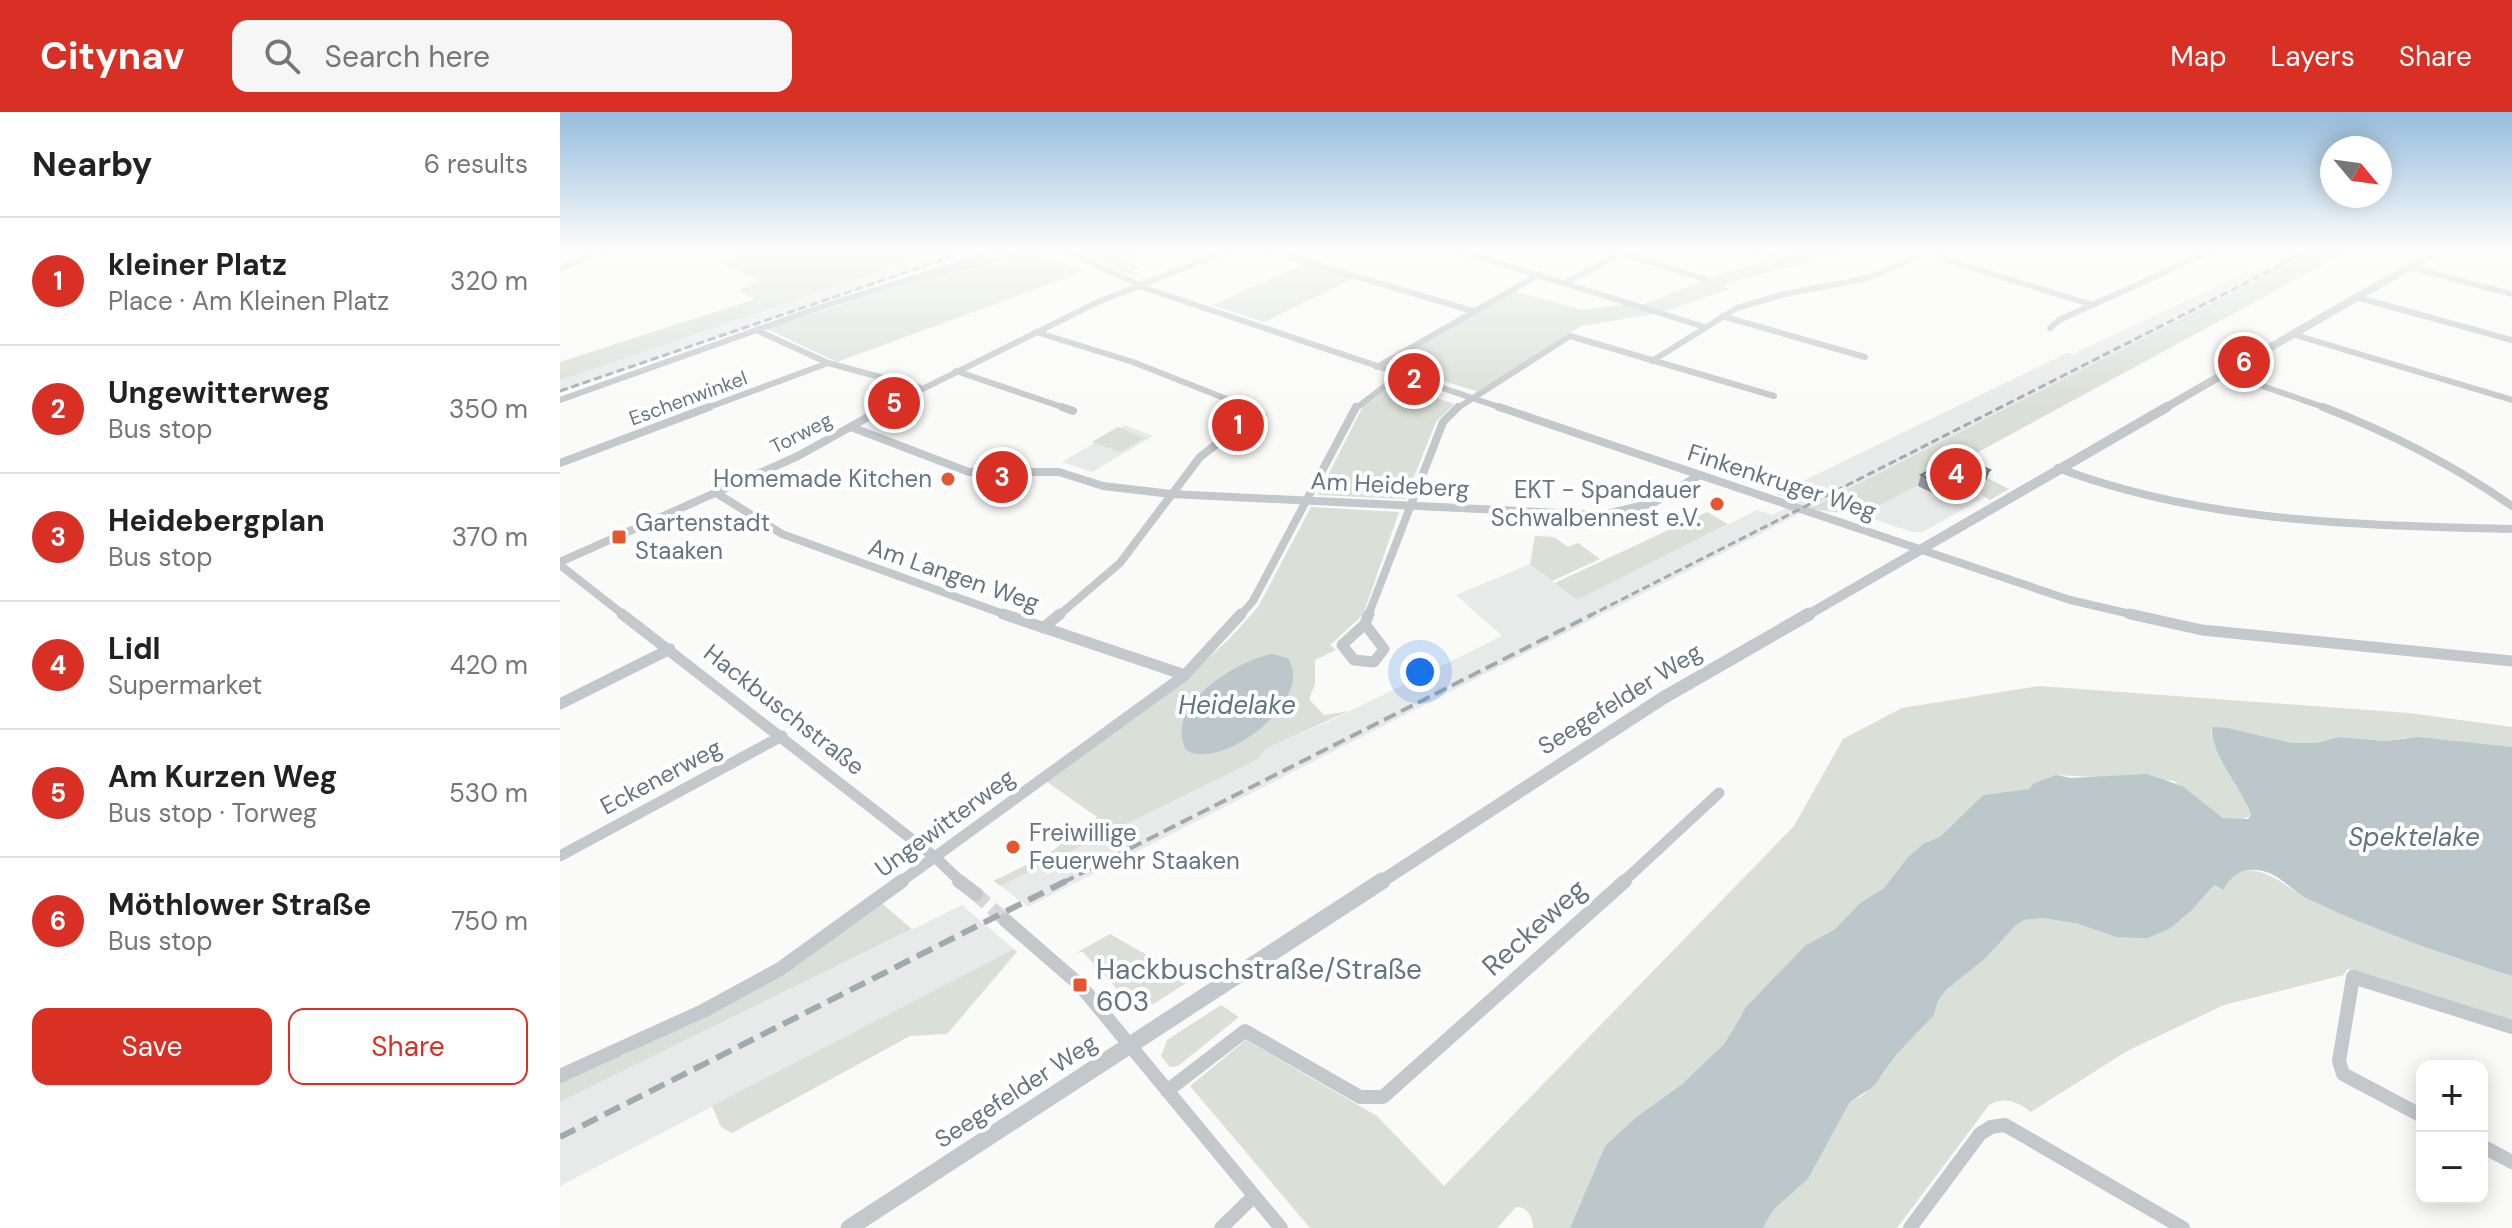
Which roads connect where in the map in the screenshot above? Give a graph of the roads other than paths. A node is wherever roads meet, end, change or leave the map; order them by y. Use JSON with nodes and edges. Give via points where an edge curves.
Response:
{"nodes":[{"id":1,"x":845,"y":301,"type":"edge"},
{"id":2,"x":1105,"y":301,"type":"edge"},
{"id":3,"x":1183,"y":301,"type":"edge"},
{"id":4,"x":1439,"y":301,"type":"edge"},
{"id":5,"x":1491,"y":301,"type":"edge"},
{"id":6,"x":1626,"y":301,"type":"edge"},
{"id":7,"x":1760,"y":301,"type":"edge"},
{"id":8,"x":2080,"y":301,"type":"edge"},
{"id":9,"x":2102,"y":301,"type":"edge"},
{"id":10,"x":2349,"y":301,"type":"edge"},
{"id":11,"x":2371,"y":301,"type":"edge"},
{"id":12,"x":2093,"y":305,"type":"junction"},
{"id":13,"x":1473,"y":311,"type":"junction"},
{"id":14,"x":1722,"y":316,"type":"junction"},
{"id":15,"x":1705,"y":327,"type":"junction"},
{"id":16,"x":2050,"y":328,"type":"dead end"},
{"id":17,"x":756,"y":330,"type":"junction"},
{"id":18,"x":1036,"y":332,"type":"junction"},
{"id":19,"x":2292,"y":334,"type":"junction"},
{"id":20,"x":2512,"y":340,"type":"edge"},
{"id":21,"x":1865,"y":357,"type":"dead end"},
{"id":22,"x":1652,"y":361,"type":"junction"},
{"id":23,"x":828,"y":363,"type":"junction"},
{"id":24,"x":1377,"y":367,"type":"junction"},
{"id":25,"x":956,"y":371,"type":"junction"},
{"id":26,"x":2225,"y":373,"type":"junction"},
{"id":27,"x":1399,"y":375,"type":"junction"},
{"id":28,"x":921,"y":388,"type":"junction"},
{"id":29,"x":1774,"y":396,"type":"dead end"},
{"id":30,"x":1471,"y":399,"type":"junction"},
{"id":31,"x":560,"y":400,"type":"edge"},
{"id":32,"x":2512,"y":400,"type":"edge"},
{"id":33,"x":1073,"y":411,"type":"dead end"},
{"id":34,"x":851,"y":427,"type":"junction"},
{"id":35,"x":560,"y":463,"type":"edge"},
{"id":36,"x":2058,"y":468,"type":"junction"},
{"id":37,"x":1698,"y":476,"type":"junction"},
{"id":38,"x":718,"y":494,"type":"junction"},
{"id":39,"x":1171,"y":494,"type":"junction"},
{"id":40,"x":1308,"y":501,"type":"junction"},
{"id":41,"x":1410,"y":506,"type":"junction"},
{"id":42,"x":2512,"y":506,"type":"edge"},
{"id":43,"x":2512,"y":529,"type":"edge"},
{"id":44,"x":1918,"y":549,"type":"junction"},
{"id":45,"x":560,"y":563,"type":"edge"},
{"id":46,"x":1365,"y":624,"type":"junction"},
{"id":47,"x":1043,"y":628,"type":"junction"},
{"id":48,"x":670,"y":649,"type":"junction"},
{"id":49,"x":2512,"y":661,"type":"edge"},
{"id":50,"x":1185,"y":675,"type":"junction"},
{"id":51,"x":560,"y":704,"type":"edge"},
{"id":52,"x":782,"y":736,"type":"junction"},
{"id":53,"x":1719,"y":793,"type":"dead end"},
{"id":54,"x":560,"y":856,"type":"edge"},
{"id":55,"x":936,"y":858,"type":"junction"},
{"id":56,"x":976,"y":894,"type":"tunnel mouth"},
{"id":57,"x":1005,"y":920,"type":"tunnel mouth"},
{"id":58,"x":2512,"y":1027,"type":"edge"},
{"id":59,"x":1129,"y":1045,"type":"junction"},
{"id":60,"x":560,"y":1076,"type":"edge"},
{"id":61,"x":1167,"y":1091,"type":"junction"},
{"id":62,"x":2416,"y":1113,"type":"edge"},
{"id":63,"x":2488,"y":1149,"type":"edge"},
{"id":64,"x":2512,"y":1162,"type":"edge"},
{"id":65,"x":1254,"y":1196,"type":"junction"},
{"id":66,"x":849,"y":1228,"type":"edge"},
{"id":67,"x":1221,"y":1228,"type":"edge"},
{"id":68,"x":1281,"y":1228,"type":"edge"},
{"id":69,"x":1910,"y":1228,"type":"edge"},
{"id":70,"x":2183,"y":1228,"type":"edge"}],
"edges":[{"from":1,"to":17,"type":"street"},
{"from":2,"to":18,"type":"street","name":"Torweg"},
{"from":3,"to":24,"type":"street","name":"Finkenkruger Weg"},
{"from":4,"to":13,"type":"street"},
{"from":5,"to":13,"type":"street"},
{"from":6,"to":15,"type":"street"},
{"from":7,"to":14,"type":"street"},
{"from":8,"to":12,"type":"street"},
{"from":9,"to":12,"type":"street"},
{"from":10,"to":19,"type":"street","name":"Seegefelder Weg"},
{"from":11,"to":20,"type":"street"},
{"from":12,"to":16,"type":"street"},
{"from":13,"to":24,"type":"street"},
{"from":14,"to":15,"type":"street"},
{"from":14,"to":21,"type":"street"},
{"from":15,"to":22,"type":"street"},
{"from":17,"to":23,"type":"street"},
{"from":17,"to":31,"type":"street"},
{"from":18,"to":25,"type":"street","name":"Torweg"},
{"from":18,"to":39,"type":"street","via":[[1145,367],[1263,415],[1200,457]]},
{"from":19,"to":26,"type":"street","name":"Seegefelder Weg"},
{"from":19,"to":32,"type":"street"},
{"from":22,"to":29,"type":"street"},
{"from":22,"to":30,"type":"street","via":[[1570,336]]},
{"from":23,"to":28,"type":"street"},
{"from":23,"to":35,"type":"street","name":"Eschenwinkel"},
{"from":24,"to":27,"type":"street","name":"Finkenkruger Weg"},
{"from":25,"to":28,"type":"street","name":"Torweg"},
{"from":25,"to":33,"type":"street"},
{"from":26,"to":36,"type":"street","name":"Seegefelder Weg"},
{"from":26,"to":42,"type":"street","via":[[2371,426]]},
{"from":27,"to":30,"type":"street","name":"Finkenkruger Weg"},
{"from":27,"to":40,"type":"street","name":"Ungewitterweg","via":[[1357,405]]},
{"from":28,"to":34,"type":"street","name":"Torweg"},
{"from":30,"to":37,"type":"street","name":"Finkenkruger Weg"},
{"from":30,"to":41,"type":"street","via":[[1443,422]]},
{"from":34,"to":38,"type":"street","name":"Torweg"},
{"from":34,"to":39,"type":"street","name":"Am Heideberg","via":[[957,469],[1059,472],[1103,486]]},
{"from":36,"to":43,"type":"street","via":[[2124,491],[2213,508],[2313,520]]},
{"from":36,"to":44,"type":"street","name":"Seegefelder Weg"},
{"from":37,"to":41,"type":"street","name":"Am Heideberg","via":[[1667,498],[1624,513]]},
{"from":37,"to":44,"type":"street","name":"Finkenkruger Weg"},
{"from":38,"to":45,"type":"street","name":"Torweg"},
{"from":38,"to":47,"type":"street","name":"Am Langen Weg","via":[[782,534]]},
{"from":39,"to":40,"type":"street","name":"Am Heideberg"},
{"from":39,"to":47,"type":"street","via":[[1120,563]]},
{"from":40,"to":41,"type":"street","name":"Am Heideberg"},
{"from":40,"to":50,"type":"street","name":"Ungewitterweg","via":[[1253,601]]},
{"from":41,"to":46,"type":"street"},
{"from":44,"to":49,"type":"street","name":"Finkenkruger Weg","via":[[2070,600],[2194,629]]},
{"from":44,"to":59,"type":"street","name":"Seegefelder Weg","via":[[1663,698]]},
{"from":45,"to":48,"type":"street","name":"Hackbuschstraße"},
{"from":46,"to":46,"type":"street","via":[[1342,645],[1352,660],[1363,663],[1374,662],[1384,649]]},
{"from":47,"to":50,"type":"street","name":"Am Langen Weg"},
{"from":48,"to":51,"type":"street"},
{"from":48,"to":52,"type":"street","name":"Hackbuschstraße"},
{"from":50,"to":55,"type":"street","name":"Ungewitterweg"},
{"from":52,"to":54,"type":"street","name":"Eckenerweg"},
{"from":52,"to":55,"type":"street","name":"Hackbuschstraße"},
{"from":53,"to":61,"type":"street","name":"Reckeweg","via":[[1383,1097],[1360,1097],[1245,1031]]},
{"from":55,"to":56,"type":"street","name":"Hackbuschstraße"},
{"from":55,"to":60,"type":"street","name":"Ungewitterweg","via":[[739,993]]},
{"from":57,"to":59,"type":"street","via":[[1080,985]]},
{"from":58,"to":62,"type":"street","via":[[2353,977],[2339,1061],[2343,1074]]},
{"from":59,"to":61,"type":"street"},
{"from":59,"to":66,"type":"street","name":"Seegefelder Weg"},
{"from":61,"to":65,"type":"street"},
{"from":63,"to":64,"type":"street"},
{"from":65,"to":67,"type":"street"},
{"from":65,"to":68,"type":"street"},
{"from":69,"to":70,"type":"street","via":[[1980,1134],[2005,1125]]}]}
